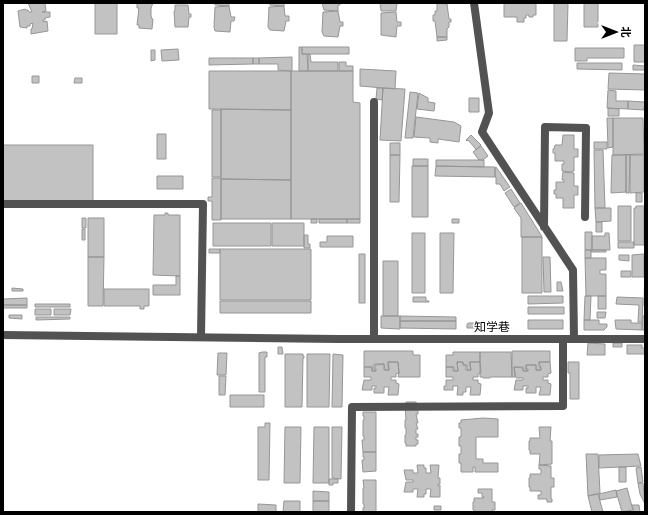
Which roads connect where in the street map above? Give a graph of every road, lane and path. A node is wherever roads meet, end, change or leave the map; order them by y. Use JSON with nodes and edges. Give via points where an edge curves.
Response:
{"nodes":[{"id":1,"x":474,"y":3,"type":"edge"},
{"id":2,"x":374,"y":102,"type":"dead end"},
{"id":3,"x":3,"y":204,"type":"edge"},
{"id":4,"x":585,"y":217,"type":"dead end"},
{"id":5,"x":544,"y":227,"type":"junction"},
{"id":6,"x":3,"y":335,"type":"edge"},
{"id":7,"x":201,"y":337,"type":"junction"},
{"id":8,"x":374,"y":339,"type":"junction"},
{"id":9,"x":563,"y":339,"type":"junction"},
{"id":10,"x":574,"y":339,"type":"junction"},
{"id":11,"x":645,"y":339,"type":"edge"},
{"id":12,"x":351,"y":512,"type":"edge"}],
"edges":[{"from":1,"to":5,"type":"street","via":[[490,113],[482,132]]},
{"from":2,"to":8,"type":"street"},
{"from":3,"to":7,"type":"street","via":[[203,204]]},
{"from":4,"to":5,"type":"street","via":[[586,128],[545,127]]},
{"from":5,"to":10,"type":"street","via":[[573,270]]},
{"from":6,"to":7,"type":"street","name":"知学巷"},
{"from":7,"to":8,"type":"street","name":"知学巷"},
{"from":8,"to":9,"type":"street","name":"知学巷"},
{"from":9,"to":10,"type":"street","name":"知学巷"},
{"from":9,"to":12,"type":"street","via":[[563,406],[352,407]]},
{"from":10,"to":11,"type":"street","name":"知学巷"}]}
